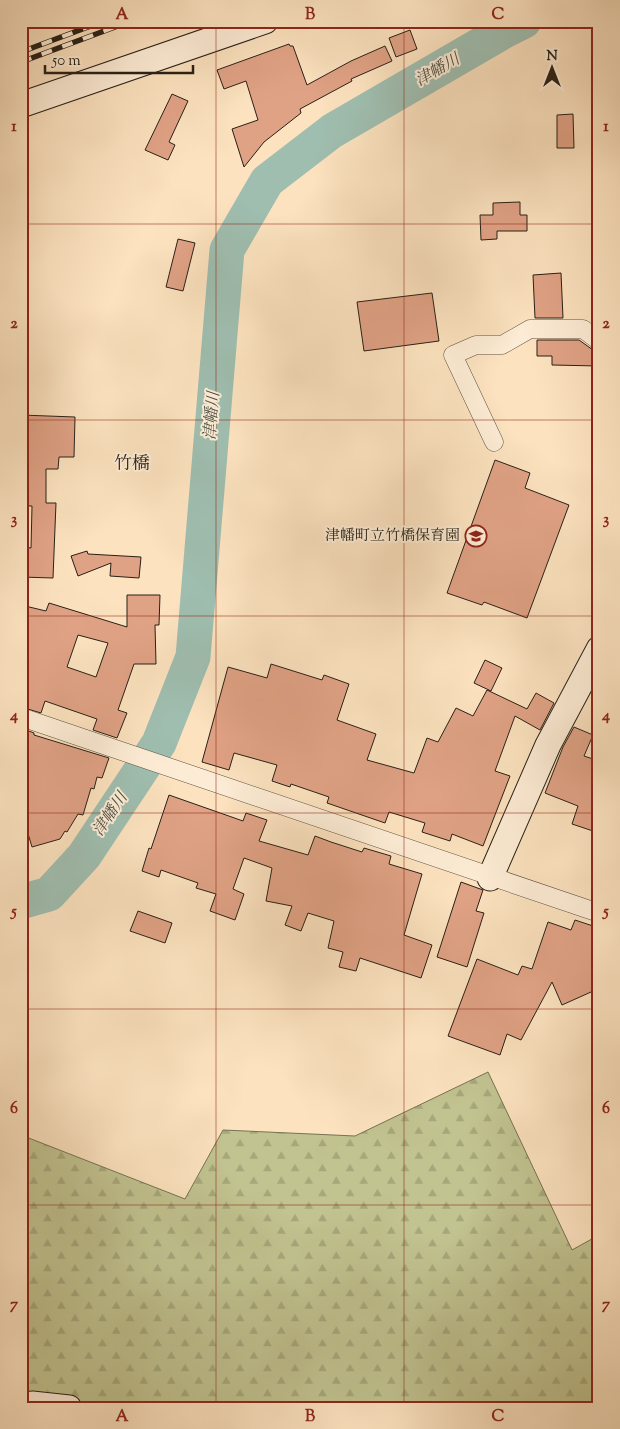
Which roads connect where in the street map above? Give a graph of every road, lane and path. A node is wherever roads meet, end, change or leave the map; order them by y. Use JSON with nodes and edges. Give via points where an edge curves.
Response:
{"nodes":[{"id":1,"x":265,"y":21,"type":"edge"},
{"id":2,"x":21,"y":105,"type":"edge"},
{"id":3,"x":599,"y":341,"type":"edge"},
{"id":4,"x":494,"y":442,"type":"dead end"},
{"id":5,"x":599,"y":649,"type":"edge"},
{"id":6,"x":21,"y":717,"type":"edge"},
{"id":7,"x":490,"y":878,"type":"junction"},
{"id":8,"x":599,"y":913,"type":"edge"},
{"id":9,"x":21,"y":1406,"type":"edge"},
{"id":10,"x":69,"y":1408,"type":"edge"}],
"edges":[{"from":1,"to":2,"type":"street"},
{"from":3,"to":4,"type":"street","via":[[583,329],[530,329],[502,345],[476,345],[453,355]]},
{"from":5,"to":7,"type":"street","via":[[548,745]]},
{"from":6,"to":7,"type":"street"},
{"from":7,"to":8,"type":"street"},
{"from":9,"to":10,"type":"street"}]}
